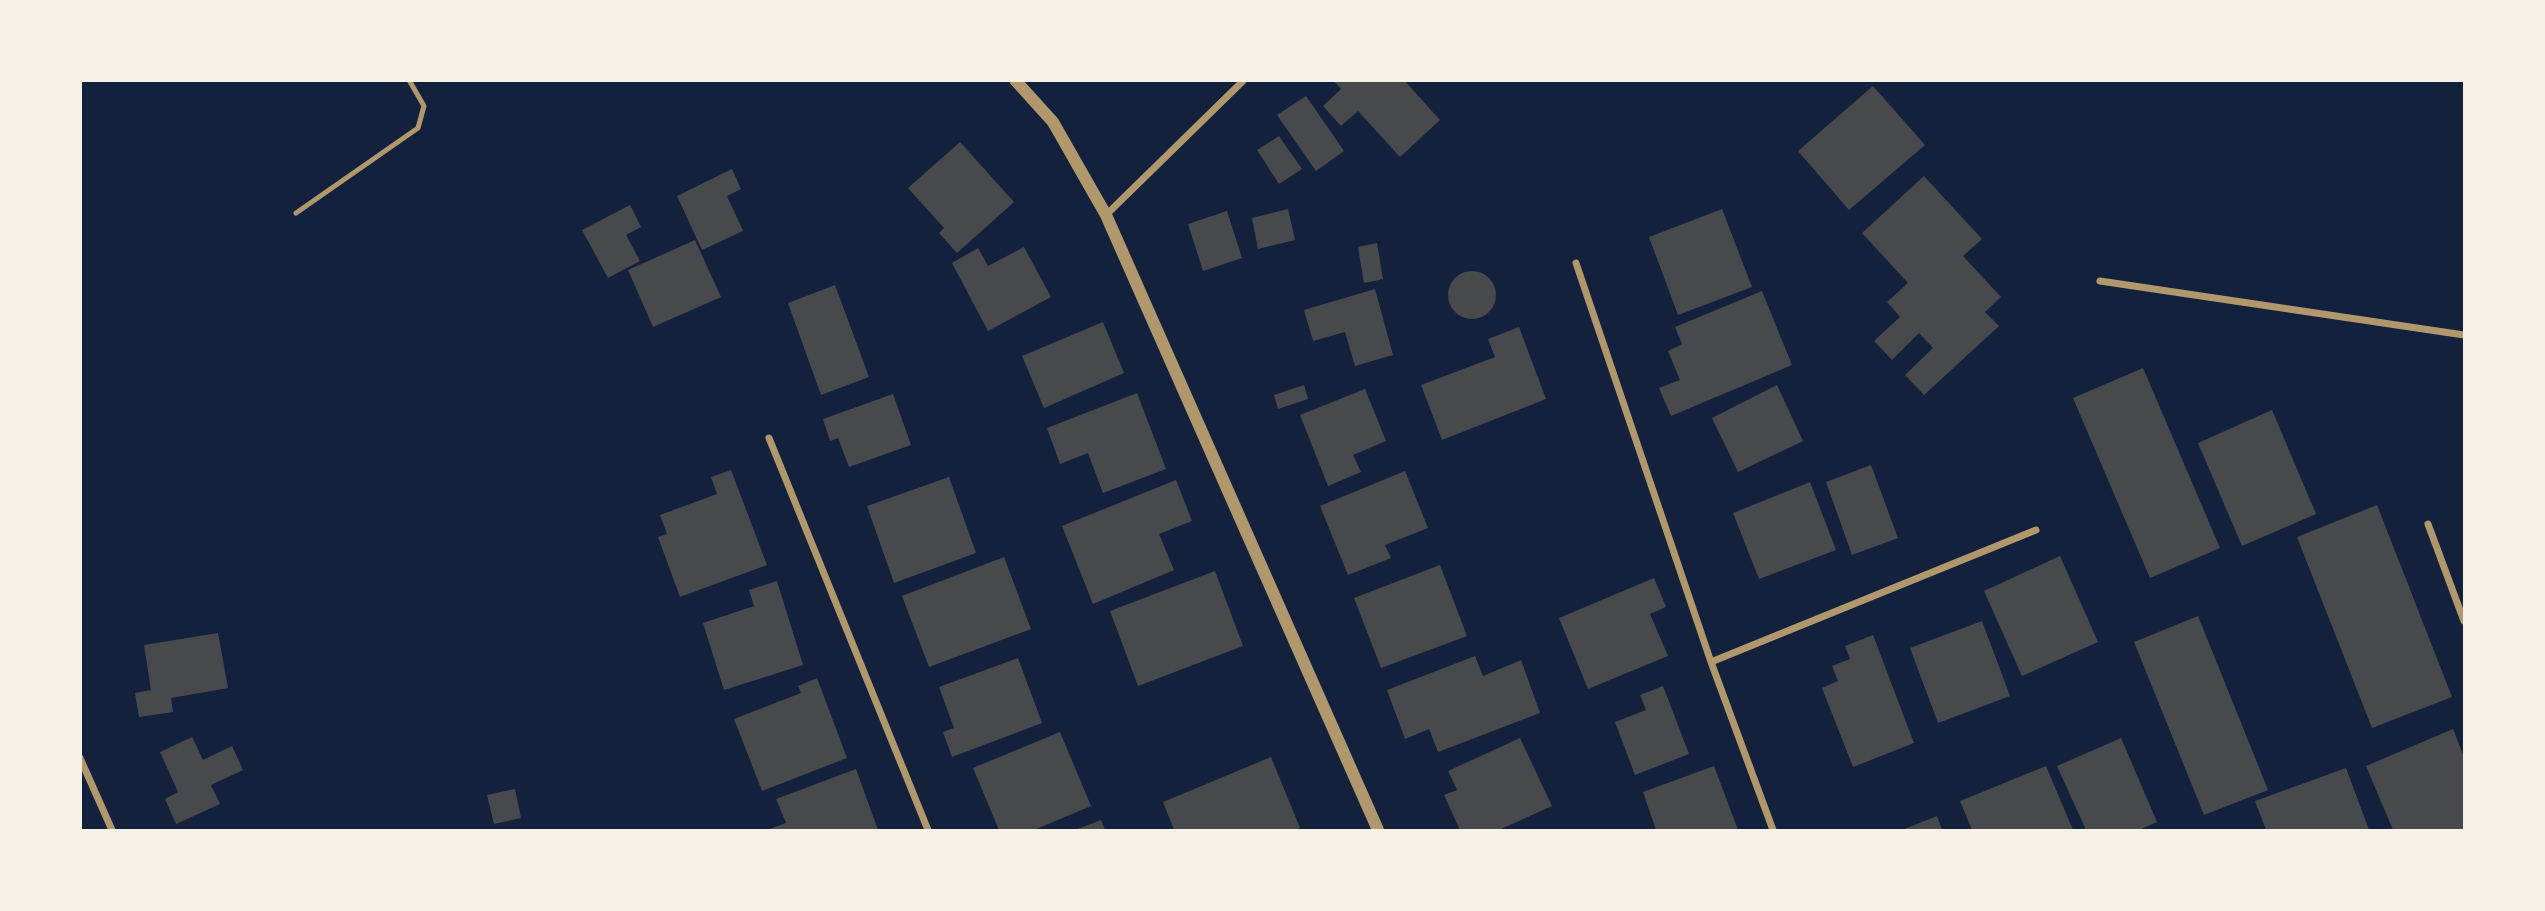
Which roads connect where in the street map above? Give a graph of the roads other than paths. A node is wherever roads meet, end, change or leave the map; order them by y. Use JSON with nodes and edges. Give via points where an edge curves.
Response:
{"nodes":[{"id":1,"x":409,"y":80,"type":"edge"},
{"id":2,"x":1015,"y":80,"type":"edge"},
{"id":3,"x":1244,"y":80,"type":"edge"},
{"id":4,"x":296,"y":213,"type":"dead end"},
{"id":5,"x":1106,"y":215,"type":"junction"},
{"id":6,"x":1576,"y":263,"type":"dead end"},
{"id":7,"x":2100,"y":281,"type":"dead end"},
{"id":8,"x":2465,"y":335,"type":"edge"},
{"id":9,"x":769,"y":438,"type":"dead end"},
{"id":10,"x":2428,"y":524,"type":"dead end"},
{"id":11,"x":2036,"y":530,"type":"dead end"},
{"id":12,"x":2465,"y":621,"type":"edge"},
{"id":13,"x":1711,"y":662,"type":"junction"},
{"id":14,"x":80,"y":758,"type":"edge"},
{"id":15,"x":112,"y":831,"type":"edge"},
{"id":16,"x":928,"y":831,"type":"edge"},
{"id":17,"x":1378,"y":831,"type":"edge"},
{"id":18,"x":1773,"y":831,"type":"edge"}],
"edges":[{"from":1,"to":4,"type":"lane","via":[[424,106],[418,128]]},
{"from":2,"to":5,"type":"street","via":[[1053,122]]},
{"from":3,"to":5,"type":"street"},
{"from":5,"to":17,"type":"street"},
{"from":6,"to":13,"type":"street"},
{"from":7,"to":8,"type":"street"},
{"from":9,"to":16,"type":"street"},
{"from":10,"to":12,"type":"street"},
{"from":11,"to":13,"type":"street"},
{"from":13,"to":18,"type":"street"},
{"from":14,"to":15,"type":"street"}]}
